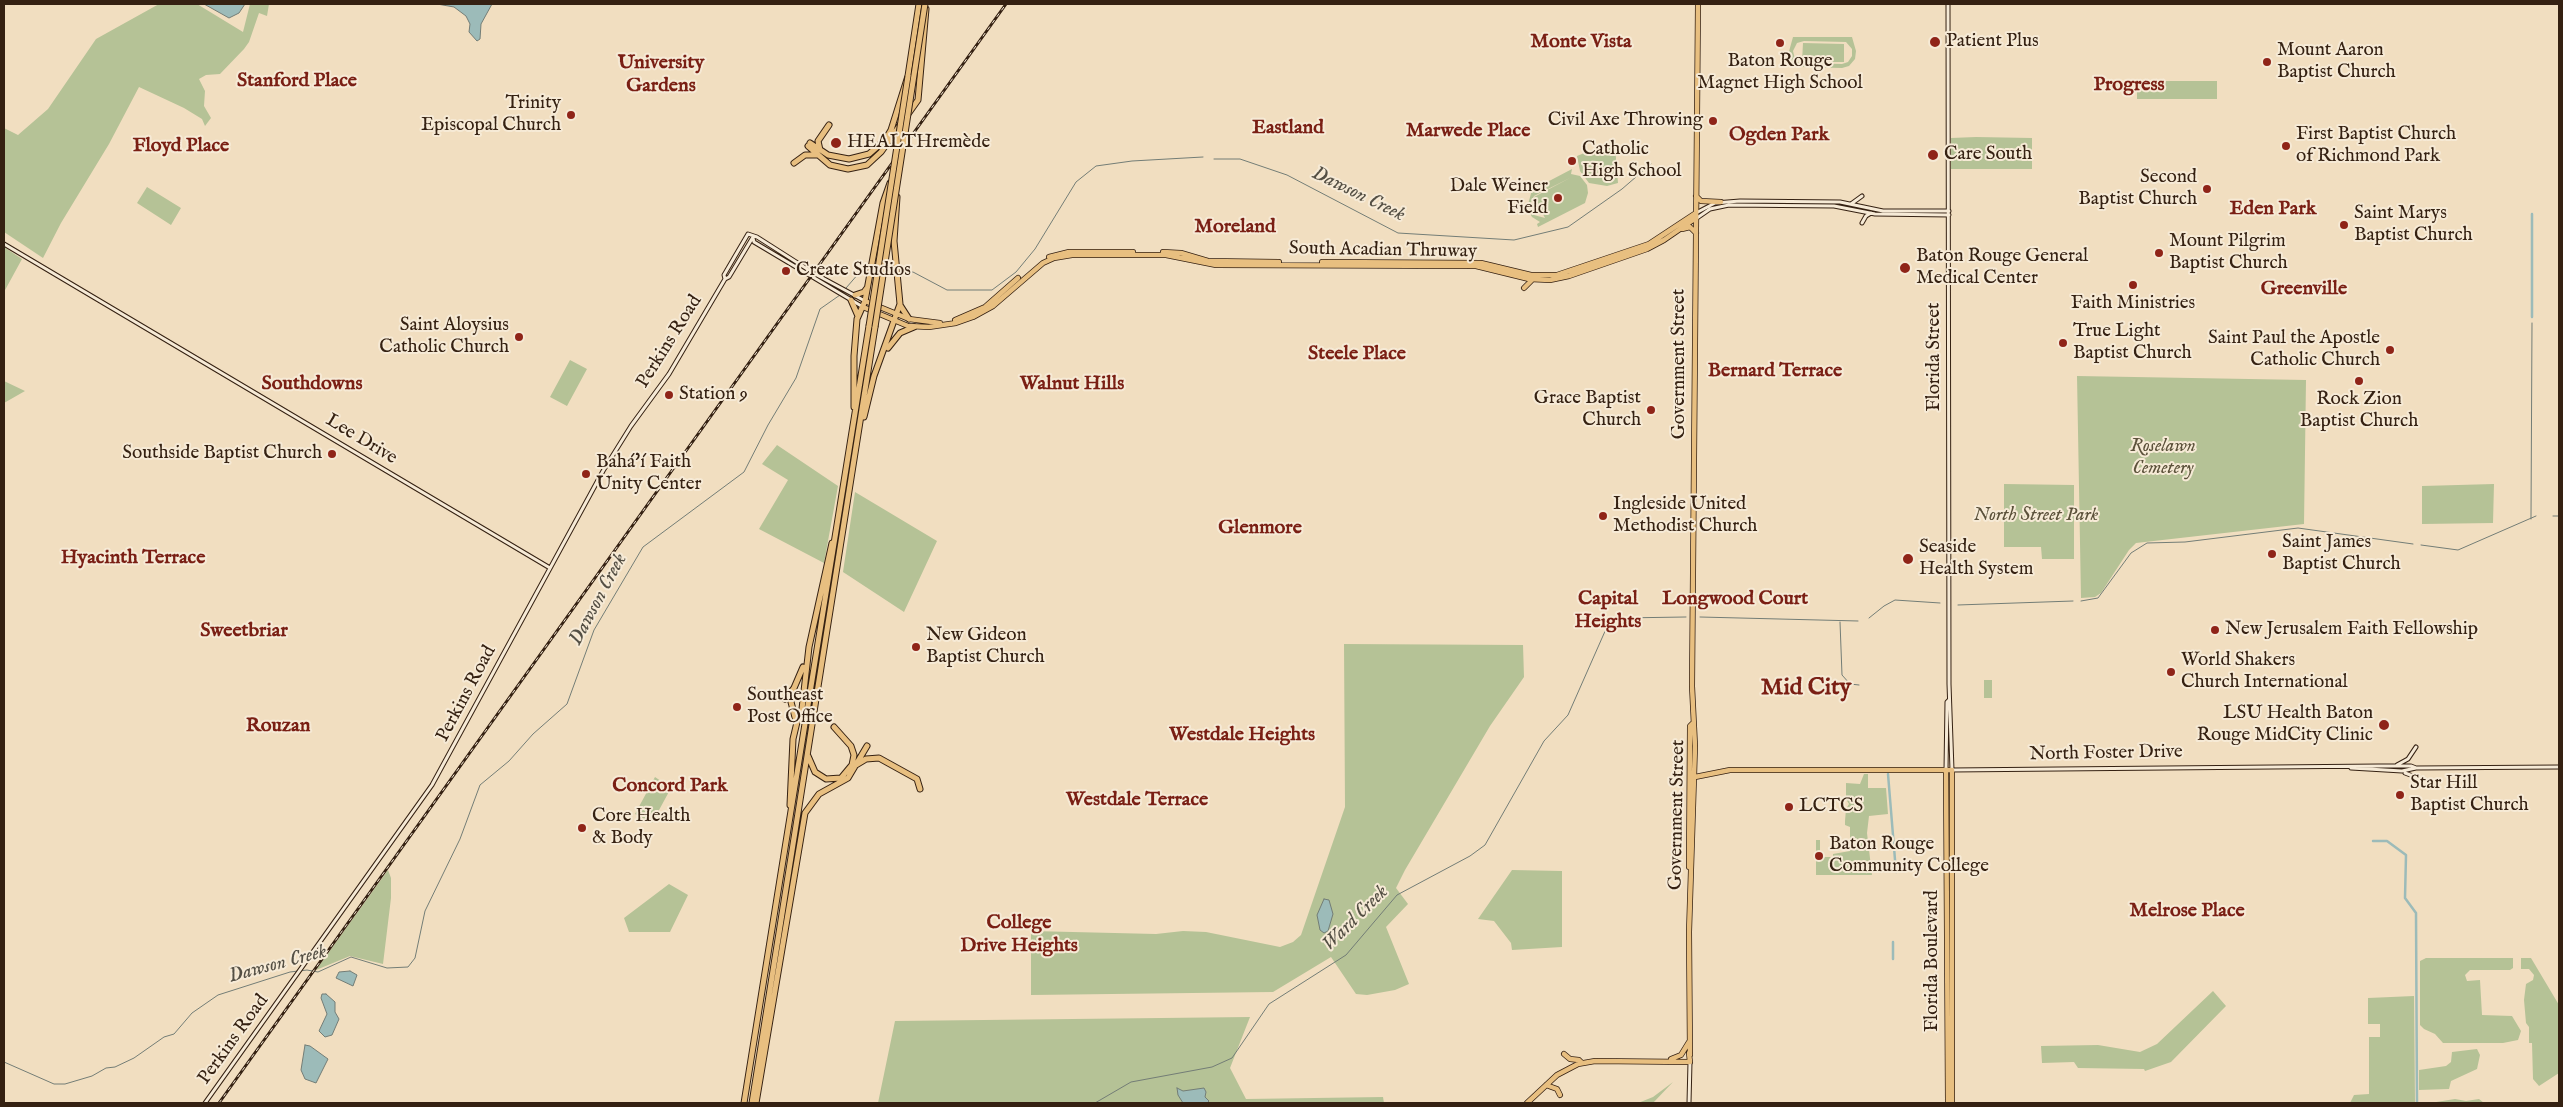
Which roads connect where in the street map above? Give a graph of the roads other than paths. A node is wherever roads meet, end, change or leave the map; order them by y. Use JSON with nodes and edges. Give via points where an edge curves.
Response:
{"nodes":[{"id":1,"x":919,"y":4,"type":"edge"},
{"id":2,"x":926,"y":4,"type":"edge"},
{"id":3,"x":1698,"y":4,"type":"edge"},
{"id":4,"x":1948,"y":4,"type":"edge"},
{"id":5,"x":908,"y":76,"type":"junction"},
{"id":6,"x":829,"y":125,"type":"dead end"},
{"id":7,"x":809,"y":145,"type":"dead end"},
{"id":8,"x":818,"y":152,"type":"junction"},
{"id":9,"x":901,"y":161,"type":"junction"},
{"id":10,"x":794,"y":163,"type":"dead end"},
{"id":11,"x":892,"y":180,"type":"junction"},
{"id":12,"x":1696,"y":196,"type":"junction"},
{"id":13,"x":1862,"y":196,"type":"dead end"},
{"id":14,"x":1721,"y":202,"type":"junction"},
{"id":15,"x":1851,"y":204,"type":"junction"},
{"id":16,"x":1862,"y":209,"type":"junction"},
{"id":17,"x":1871,"y":213,"type":"junction"},
{"id":18,"x":1949,"y":213,"type":"junction"},
{"id":19,"x":1696,"y":215,"type":"junction"},
{"id":20,"x":1862,"y":223,"type":"dead end"},
{"id":21,"x":1679,"y":230,"type":"junction"},
{"id":22,"x":1696,"y":233,"type":"junction"},
{"id":23,"x":748,"y":234,"type":"joint"},
{"id":24,"x":752,"y":237,"type":"junction"},
{"id":25,"x":4,"y":244,"type":"edge"},
{"id":26,"x":725,"y":279,"type":"junction"},
{"id":27,"x":1533,"y":279,"type":"junction"},
{"id":28,"x":867,"y":287,"type":"junction"},
{"id":29,"x":1524,"y":288,"type":"dead end"},
{"id":30,"x":851,"y":296,"type":"junction"},
{"id":31,"x":865,"y":301,"type":"junction"},
{"id":32,"x":900,"y":304,"type":"junction"},
{"id":33,"x":863,"y":306,"type":"junction"},
{"id":34,"x":897,"y":315,"type":"junction"},
{"id":35,"x":858,"y":316,"type":"junction"},
{"id":36,"x":909,"y":319,"type":"junction"},
{"id":37,"x":895,"y":322,"type":"junction"},
{"id":38,"x":872,"y":327,"type":"junction"},
{"id":39,"x":914,"y":327,"type":"junction"},
{"id":40,"x":884,"y":352,"type":"junction"},
{"id":41,"x":854,"y":422,"type":"junction"},
{"id":42,"x":860,"y":426,"type":"junction"},
{"id":43,"x":1949,"y":471,"type":"joint"},
{"id":44,"x":837,"y":526,"type":"junction"},
{"id":45,"x":550,"y":568,"type":"junction"},
{"id":46,"x":809,"y":647,"type":"junction"},
{"id":47,"x":785,"y":699,"type":"dead end"},
{"id":48,"x":1949,"y":700,"type":"junction"},
{"id":49,"x":791,"y":702,"type":"dead end"},
{"id":50,"x":1692,"y":724,"type":"junction"},
{"id":51,"x":796,"y":725,"type":"junction"},
{"id":52,"x":834,"y":727,"type":"dead end"},
{"id":53,"x":865,"y":745,"type":"dead end"},
{"id":54,"x":2416,"y":747,"type":"dead end"},
{"id":55,"x":808,"y":756,"type":"junction"},
{"id":56,"x":1694,"y":764,"type":"junction"},
{"id":57,"x":854,"y":765,"type":"junction"},
{"id":58,"x":2394,"y":766,"type":"junction"},
{"id":59,"x":2559,"y":766,"type":"edge"},
{"id":60,"x":2350,"y":768,"type":"junction"},
{"id":61,"x":2416,"y":768,"type":"junction"},
{"id":62,"x":1946,"y":770,"type":"junction"},
{"id":63,"x":1952,"y":770,"type":"junction"},
{"id":64,"x":2402,"y":771,"type":"junction"},
{"id":65,"x":1706,"y":775,"type":"junction"},
{"id":66,"x":1692,"y":778,"type":"junction"},
{"id":67,"x":2420,"y":782,"type":"dead end"},
{"id":68,"x":920,"y":789,"type":"dead end"},
{"id":69,"x":790,"y":822,"type":"junction"},
{"id":70,"x":1689,"y":884,"type":"junction"},
{"id":71,"x":1950,"y":893,"type":"junction"},
{"id":72,"x":1692,"y":895,"type":"junction"},
{"id":73,"x":1690,"y":908,"type":"junction"},
{"id":74,"x":1950,"y":950,"type":"junction"},
{"id":75,"x":1690,"y":1035,"type":"junction"},
{"id":76,"x":1689,"y":1042,"type":"junction"},
{"id":77,"x":1564,"y":1054,"type":"dead end"},
{"id":78,"x":1690,"y":1055,"type":"junction"},
{"id":79,"x":1668,"y":1062,"type":"junction"},
{"id":80,"x":1690,"y":1062,"type":"junction"},
{"id":81,"x":1582,"y":1063,"type":"junction"},
{"id":82,"x":1546,"y":1086,"type":"junction"},
{"id":83,"x":1560,"y":1095,"type":"dead end"},
{"id":84,"x":205,"y":1103,"type":"edge"},
{"id":85,"x":744,"y":1103,"type":"edge"},
{"id":86,"x":752,"y":1103,"type":"edge"},
{"id":87,"x":756,"y":1103,"type":"edge"},
{"id":88,"x":1527,"y":1103,"type":"edge"},
{"id":89,"x":1689,"y":1103,"type":"edge"},
{"id":90,"x":1948,"y":1103,"type":"edge"},
{"id":91,"x":1952,"y":1103,"type":"edge"}],
"edges":[{"from":1,"to":5,"type":"highway"},
{"from":2,"to":8,"type":"highway","bridge":true,"via":[[918,100],[913,110],[867,165],[839,168],[830,165]]},
{"from":2,"to":9,"type":"highway","bridge":true},
{"from":3,"to":12,"type":"main road","name":"Government Street"},
{"from":4,"to":18,"type":"main road","name":"Florida Street"},
{"from":5,"to":8,"type":"highway","bridge":true,"via":[[886,140],[869,154],[852,159]]},
{"from":5,"to":11,"type":"highway","bridge":true},
{"from":6,"to":8,"type":"highway","via":[[818,141]]},
{"from":7,"to":8,"type":"highway"},
{"from":8,"to":10,"type":"highway","via":[[805,155]]},
{"from":9,"to":32,"type":"highway","bridge":true,"via":[[894,241]]},
{"from":9,"to":38,"type":"highway","bridge":true},
{"from":11,"to":28,"type":"highway","bridge":true,"via":[[883,203]]},
{"from":11,"to":38,"type":"highway","bridge":true},
{"from":12,"to":14,"type":"main road","via":[[1701,200]]},
{"from":12,"to":19,"type":"main road","name":"Government Street"},
{"from":13,"to":15,"type":"main road"},
{"from":14,"to":15,"type":"main road","name":"South Acadian Thruway"},
{"from":14,"to":19,"type":"main road","name":"South Acadian Thruway"},
{"from":15,"to":16,"type":"main road","name":"South Acadian Thruway"},
{"from":16,"to":17,"type":"main road"},
{"from":16,"to":18,"type":"main road"},
{"from":16,"to":19,"type":"main road","name":"South Acadian Thruway","via":[[1729,205]]},
{"from":17,"to":18,"type":"main road"},
{"from":17,"to":20,"type":"main road"},
{"from":18,"to":43,"type":"main road","name":"Florida Street"},
{"from":19,"to":21,"type":"main road","name":"South Acadian Thruway"},
{"from":19,"to":22,"type":"main road","name":"Government Street"},
{"from":19,"to":36,"type":"main road","name":"South Acadian Thruway","via":[[1649,244],[1552,276],[1482,263],[1212,261],[1172,252],[1063,253],[1037,263],[989,304],[967,316],[939,323]]},
{"from":21,"to":22,"type":"main road","via":[[1690,227]]},
{"from":21,"to":27,"type":"main road","name":"South Acadian Thruway","via":[[1647,249],[1583,272],[1560,278]]},
{"from":22,"to":50,"type":"main road","name":"Government Street"},
{"from":23,"to":24,"type":"main road","name":"South Acadian Thruway"},
{"from":23,"to":26,"type":"main road","name":"Perkins Road","via":[[724,275]]},
{"from":24,"to":26,"type":"main road","name":"Perkins Road","via":[[729,278]]},
{"from":24,"to":30,"type":"main road","name":"South Acadian Thruway","via":[[754,242]]},
{"from":25,"to":45,"type":"main road","name":"Lee Drive"},
{"from":26,"to":45,"type":"main road","name":"Perkins Road","via":[[668,374],[618,447]]},
{"from":27,"to":29,"type":"main road"},
{"from":27,"to":39,"type":"main road","name":"South Acadian Thruway","via":[[1471,266],[1216,265],[1166,255],[1067,256],[1036,267],[999,301],[977,315],[951,324]]},
{"from":28,"to":30,"type":"highway","via":[[864,292]]},
{"from":28,"to":31,"type":"highway"},
{"from":30,"to":31,"type":"main road","name":"South Acadian Thruway"},
{"from":30,"to":33,"type":"main road","name":"South Acadian Thruway"},
{"from":30,"to":35,"type":"highway"},
{"from":31,"to":33,"type":"highway"},
{"from":31,"to":34,"type":"main road","name":"South Acadian Thruway"},
{"from":32,"to":34,"type":"highway"},
{"from":32,"to":36,"type":"highway"},
{"from":33,"to":35,"type":"highway"},
{"from":33,"to":37,"type":"main road","name":"South Acadian Thruway"},
{"from":34,"to":36,"type":"main road","name":"South Acadian Thruway"},
{"from":34,"to":37,"type":"highway"},
{"from":35,"to":41,"type":"highway"},
{"from":37,"to":39,"type":"main road","name":"South Acadian Thruway"},
{"from":37,"to":40,"type":"highway"},
{"from":38,"to":41,"type":"highway"},
{"from":38,"to":42,"type":"highway"},
{"from":39,"to":40,"type":"highway","via":[[900,333]]},
{"from":40,"to":42,"type":"highway"},
{"from":41,"to":44,"type":"highway"},
{"from":42,"to":55,"type":"highway"},
{"from":43,"to":48,"type":"main road","name":"Florida Boulevard"},
{"from":44,"to":46,"type":"highway"},
{"from":44,"to":69,"type":"highway"},
{"from":45,"to":84,"type":"main road","name":"Perkins Road","via":[[435,781]]},
{"from":46,"to":47,"type":"highway","via":[[799,677]]},
{"from":46,"to":51,"type":"highway","via":[[804,710]]},
{"from":48,"to":62,"type":"main road","name":"Florida Boulevard"},
{"from":48,"to":63,"type":"main road","name":"Florida Boulevard"},
{"from":49,"to":51,"type":"highway","via":[[796,712]]},
{"from":50,"to":56,"type":"main road","name":"Government Street"},
{"from":50,"to":66,"type":"main road","name":"Government Street"},
{"from":51,"to":69,"type":"highway","via":[[791,756]]},
{"from":52,"to":57,"type":"highway","via":[[851,746]]},
{"from":53,"to":57,"type":"highway"},
{"from":54,"to":58,"type":"main road","via":[[2408,759]]},
{"from":55,"to":57,"type":"highway","via":[[815,772],[829,780],[843,777]]},
{"from":55,"to":86,"type":"highway"},
{"from":56,"to":65,"type":"main road"},
{"from":56,"to":66,"type":"main road","name":"Government Street"},
{"from":57,"to":68,"type":"highway","via":[[878,758],[917,779]]},
{"from":57,"to":87,"type":"highway","via":[[846,780],[816,796],[805,813]]},
{"from":58,"to":60,"type":"main road","name":"North Foster Drive"},
{"from":58,"to":61,"type":"main road","name":"North Foster Drive"},
{"from":59,"to":61,"type":"main road","name":"North Foster Drive"},
{"from":60,"to":63,"type":"main road","name":"North Foster Drive"},
{"from":60,"to":64,"type":"main road","name":"North Foster Drive"},
{"from":61,"to":64,"type":"main road","name":"North Foster Drive"},
{"from":62,"to":63,"type":"main road","name":"North Foster Drive"},
{"from":62,"to":65,"type":"main road","name":"North Foster Drive","via":[[1730,770]]},
{"from":62,"to":71,"type":"main road","name":"Florida Boulevard"},
{"from":63,"to":71,"type":"main road","name":"Florida Boulevard"},
{"from":64,"to":67,"type":"main road"},
{"from":65,"to":66,"type":"main road","name":"North Foster Drive"},
{"from":66,"to":70,"type":"main road","name":"Government Street"},
{"from":66,"to":72,"type":"main road","name":"Government Street"},
{"from":69,"to":85,"type":"highway"},
{"from":70,"to":72,"type":"main road"},
{"from":70,"to":73,"type":"main road","name":"Government Street"},
{"from":71,"to":74,"type":"main road","name":"Florida Boulevard"},
{"from":72,"to":73,"type":"main road","name":"Government Street"},
{"from":73,"to":75,"type":"main road","name":"Government Street"},
{"from":74,"to":90,"type":"main road","name":"Florida Boulevard"},
{"from":74,"to":91,"type":"main road","name":"Florida Boulevard"},
{"from":75,"to":76,"type":"main road","name":"Government Street"},
{"from":75,"to":78,"type":"main road","name":"Government Street"},
{"from":76,"to":78,"type":"main road","name":"Government Street"},
{"from":76,"to":79,"type":"main road","via":[[1681,1055]]},
{"from":77,"to":81,"type":"main road"},
{"from":78,"to":80,"type":"main road","name":"Government Street"},
{"from":79,"to":80,"type":"main road"},
{"from":79,"to":81,"type":"main road"},
{"from":80,"to":89,"type":"main road","name":"Government Street"},
{"from":81,"to":82,"type":"main road","via":[[1565,1070]]},
{"from":82,"to":83,"type":"main road","via":[[1557,1088]]},
{"from":82,"to":88,"type":"main road"}]}
